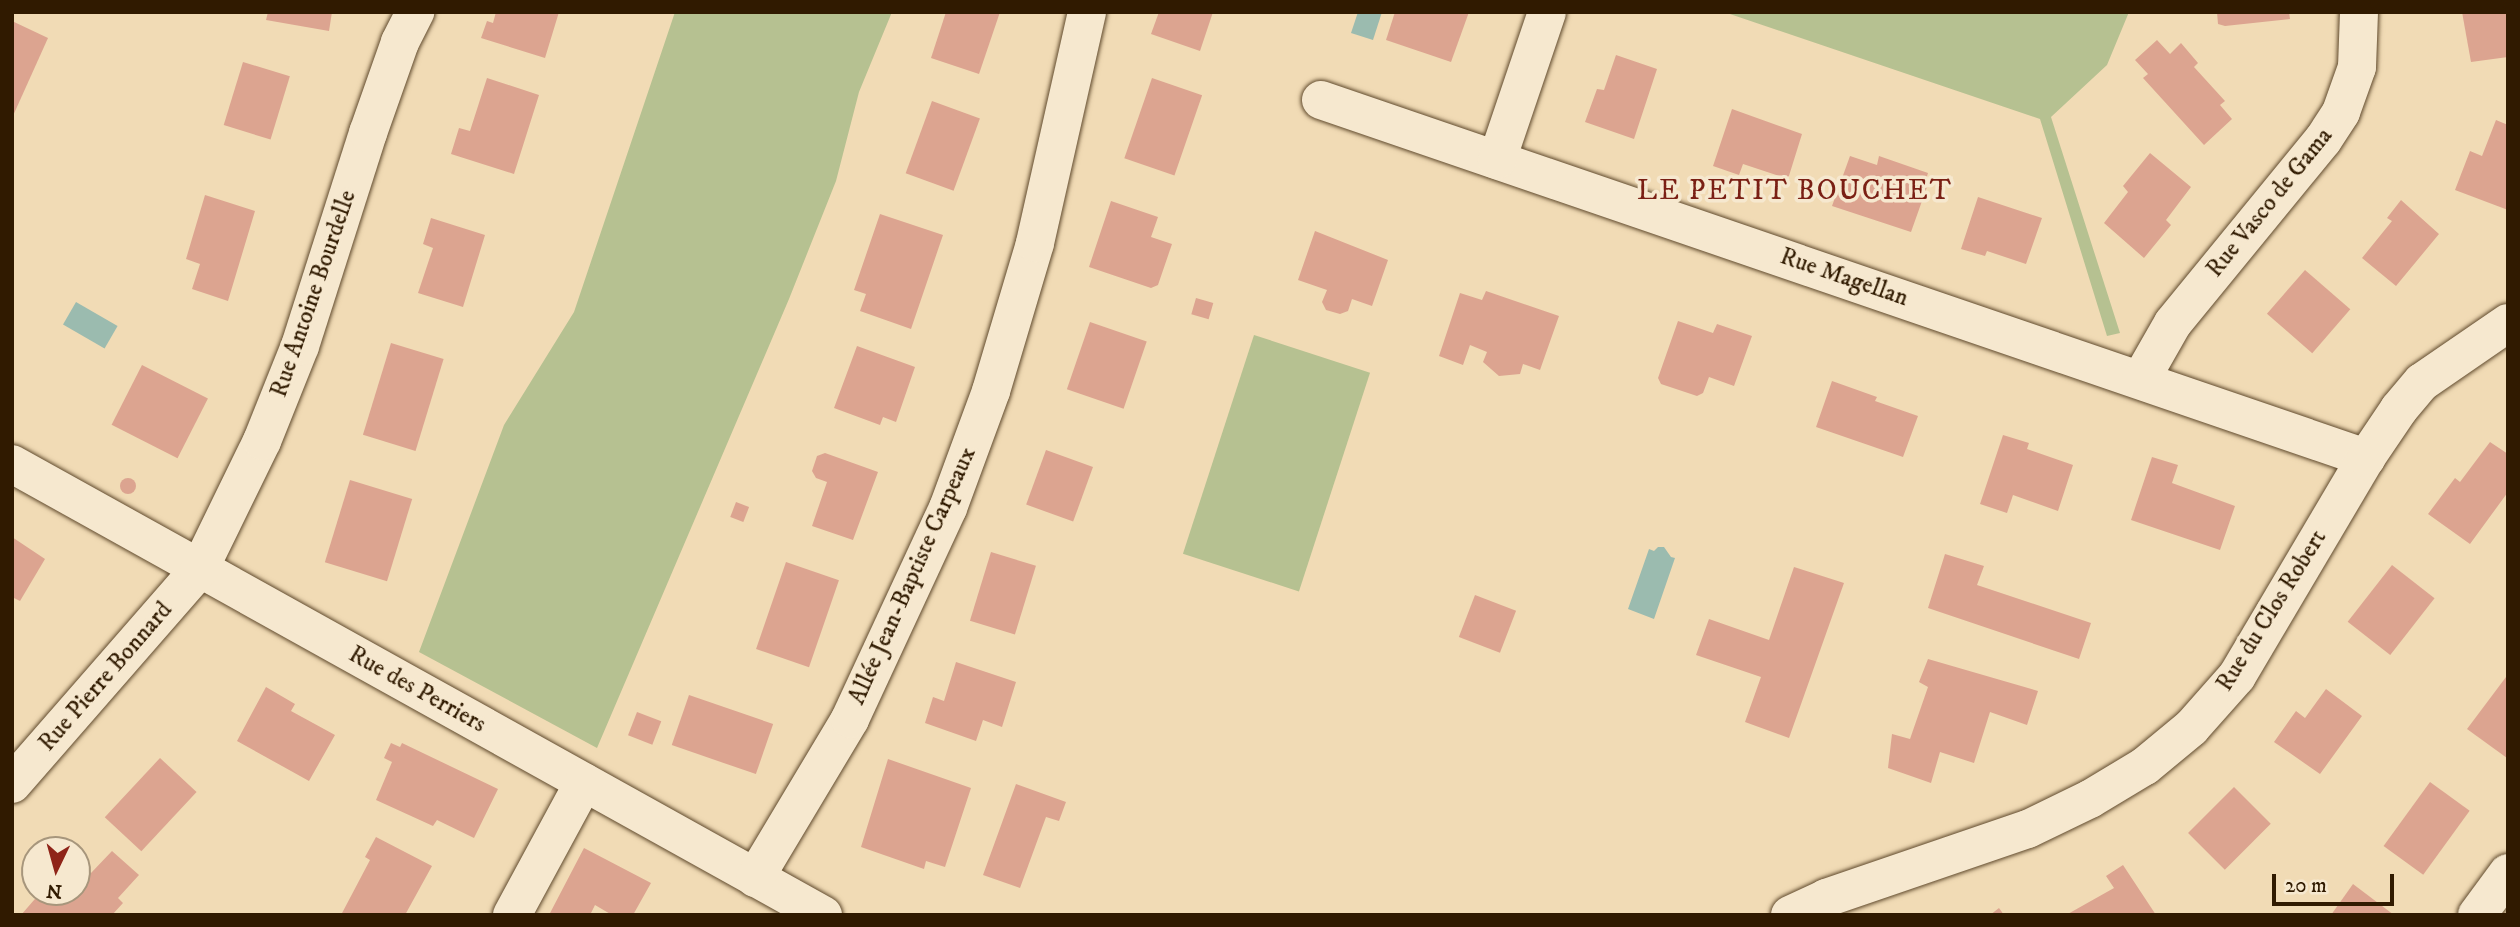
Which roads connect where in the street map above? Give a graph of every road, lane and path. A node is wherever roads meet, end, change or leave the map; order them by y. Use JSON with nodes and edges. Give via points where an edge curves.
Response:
{"nodes":[{"id":1,"x":415,"y":12,"type":"edge"},
{"id":2,"x":1087,"y":12,"type":"edge"},
{"id":3,"x":1547,"y":12,"type":"edge"},
{"id":4,"x":2359,"y":12,"type":"edge"},
{"id":5,"x":1321,"y":100,"type":"dead end"},
{"id":6,"x":1497,"y":160,"type":"junction"},
{"id":7,"x":2508,"y":323,"type":"edge"},
{"id":8,"x":2141,"y":379,"type":"junction"},
{"id":9,"x":2366,"y":458,"type":"junction"},
{"id":10,"x":12,"y":464,"type":"edge"},
{"id":11,"x":199,"y":570,"type":"junction"},
{"id":12,"x":584,"y":782,"type":"junction"},
{"id":13,"x":12,"y":784,"type":"edge"},
{"id":14,"x":2508,"y":873,"type":"edge"},
{"id":15,"x":755,"y":878,"type":"junction"},
{"id":16,"x":812,"y":912,"type":"edge"},
{"id":17,"x":512,"y":915,"type":"edge"},
{"id":18,"x":1790,"y":915,"type":"edge"},
{"id":19,"x":2477,"y":915,"type":"edge"}],
"edges":[{"from":1,"to":11,"type":"street","name":"Rue Antoine Bourdelle","via":[[368,133],[300,346],[262,441]]},
{"from":2,"to":15,"type":"street","name":"Allée Jean-Baptiste Carpeaux","via":[[1028,266],[991,391],[948,508],[850,719]]},
{"from":3,"to":6,"type":"street"},
{"from":4,"to":8,"type":"street","name":"Rue Vasco de Gama","via":[[2357,67],[2341,112],[2173,323]]},
{"from":5,"to":6,"type":"street","name":"Rue Magellan"},
{"from":6,"to":8,"type":"street","name":"Rue Magellan"},
{"from":7,"to":9,"type":"street","name":"Rue du Clos Robert","via":[[2422,382]]},
{"from":8,"to":9,"type":"street","name":"Rue Magellan"},
{"from":9,"to":18,"type":"street","name":"Rue du Clos Robert","via":[[2237,676],[2191,728],[2145,766],[2028,829],[1826,898]]},
{"from":10,"to":11,"type":"street","name":"Rue des Perriers"},
{"from":11,"to":12,"type":"street","name":"Rue des Perriers"},
{"from":11,"to":13,"type":"street","name":"Rue Pierre Bonnard"},
{"from":12,"to":15,"type":"street","name":"Rue des Perriers"},
{"from":12,"to":17,"type":"street"},
{"from":14,"to":19,"type":"street"},
{"from":15,"to":16,"type":"street","name":"Rue des Perriers"}]}
